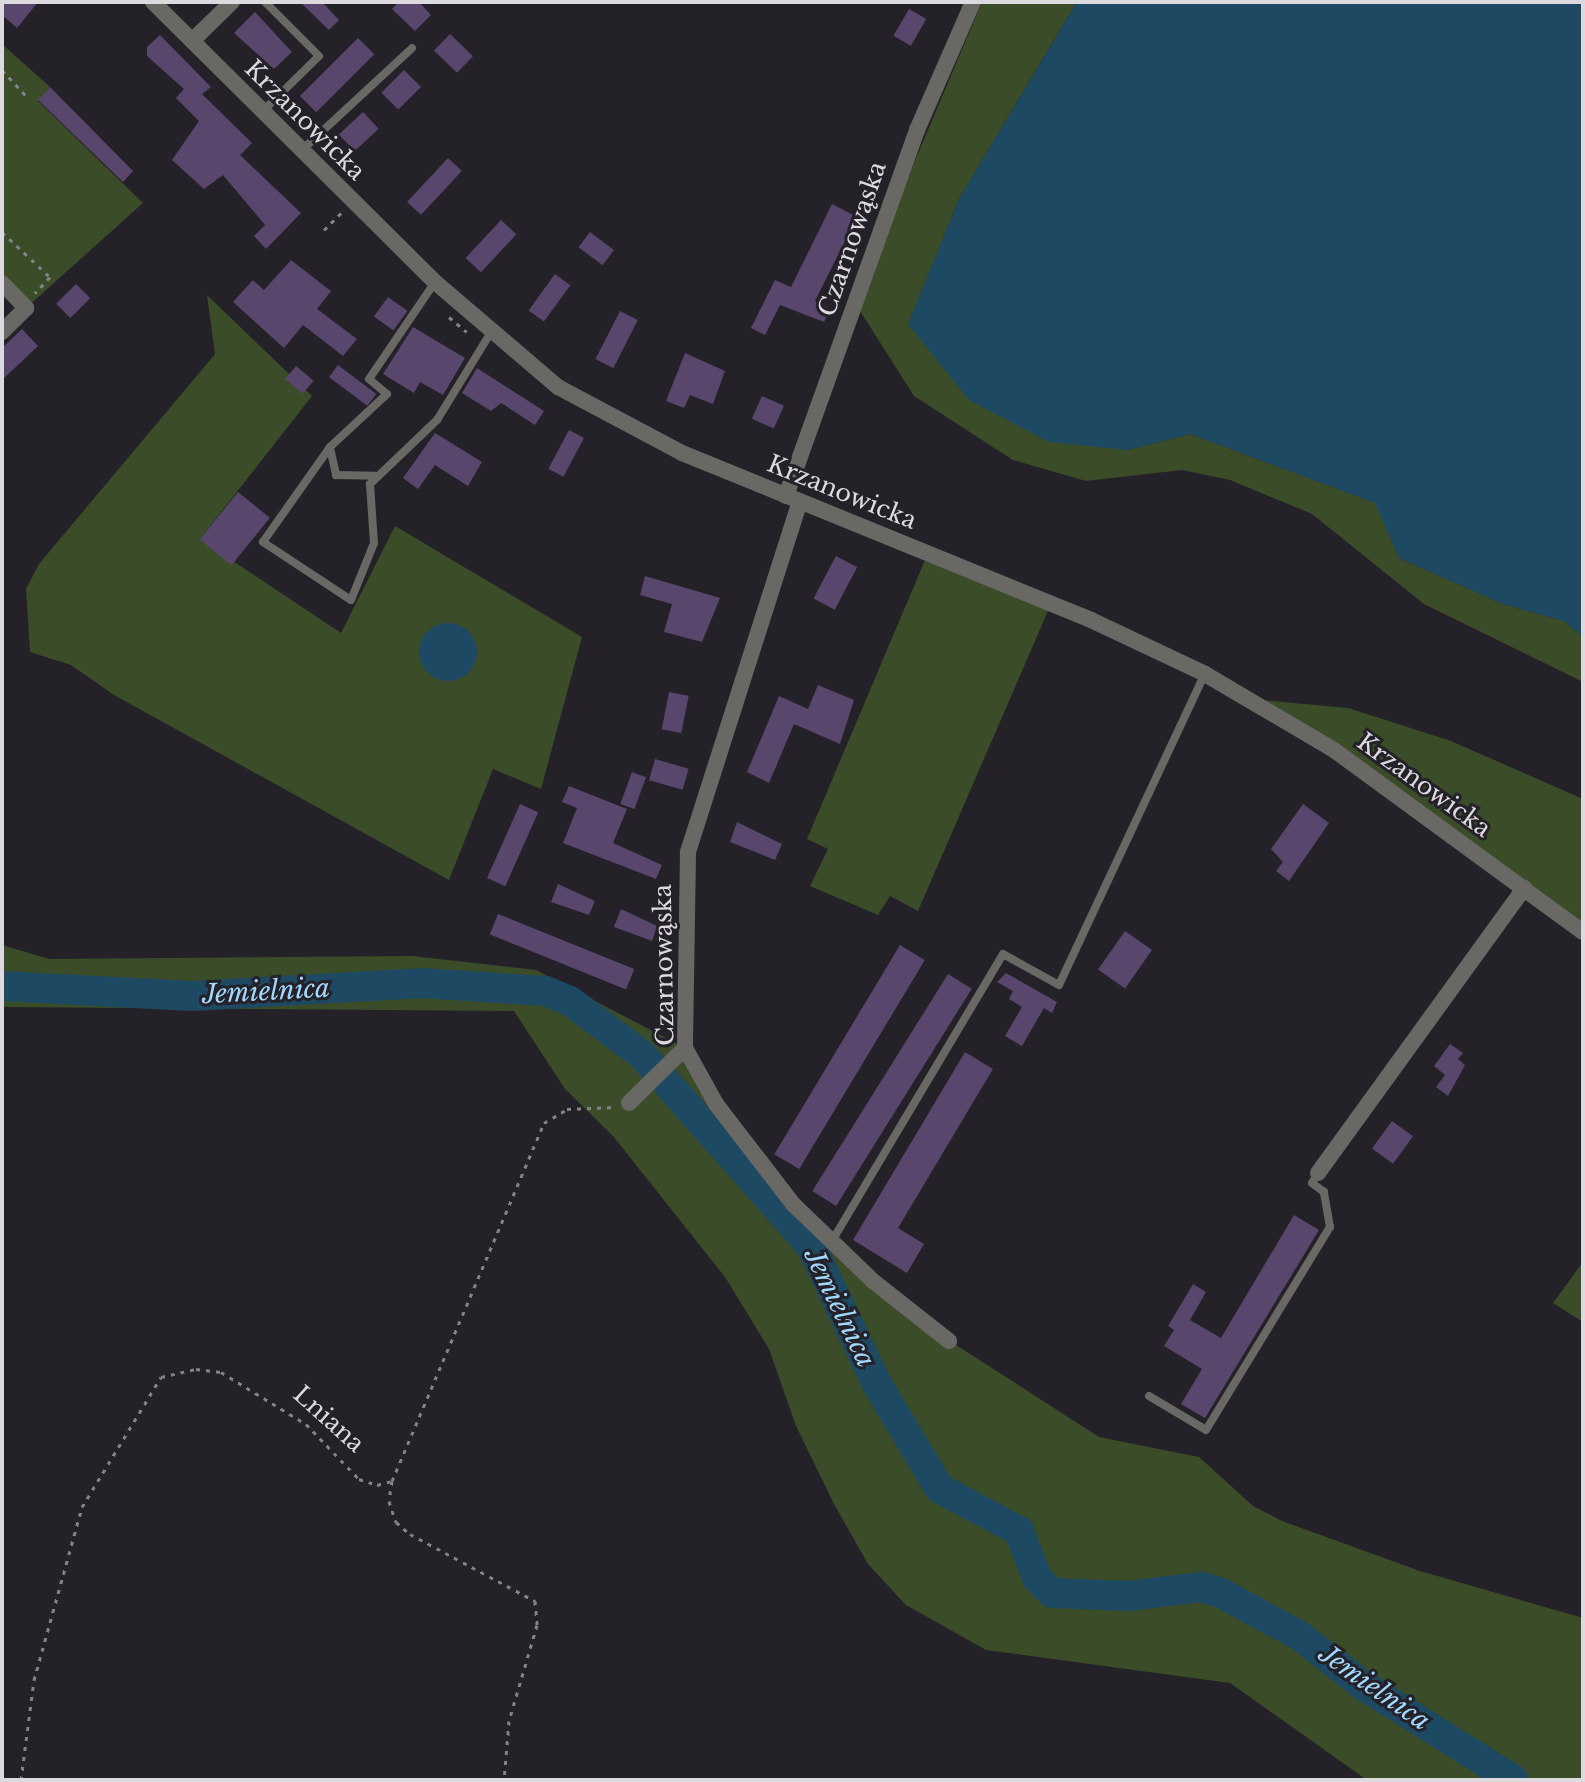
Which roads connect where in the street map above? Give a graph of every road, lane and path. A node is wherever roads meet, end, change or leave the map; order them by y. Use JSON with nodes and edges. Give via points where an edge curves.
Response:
{"nodes":[{"id":1,"x":153,"y":2,"type":"edge"},
{"id":2,"x":232,"y":2,"type":"edge"},
{"id":3,"x":265,"y":2,"type":"edge"},
{"id":4,"x":973,"y":2,"type":"edge"},
{"id":5,"x":192,"y":41,"type":"junction"},
{"id":6,"x":412,"y":48,"type":"dead end"},
{"id":7,"x":2,"y":70,"type":"edge"},
{"id":8,"x":27,"y":97,"type":"dead end"},
{"id":9,"x":263,"y":111,"type":"junction"},
{"id":10,"x":302,"y":150,"type":"junction"},
{"id":11,"x":344,"y":209,"type":"dead end"},
{"id":12,"x":324,"y":230,"type":"dead end"},
{"id":13,"x":2,"y":232,"type":"edge"},
{"id":14,"x":435,"y":282,"type":"junction"},
{"id":15,"x":2,"y":283,"type":"edge"},
{"id":16,"x":24,"y":306,"type":"junction"},
{"id":17,"x":2,"y":332,"type":"edge"},
{"id":18,"x":490,"y":334,"type":"junction"},
{"id":19,"x":330,"y":447,"type":"junction"},
{"id":20,"x":375,"y":476,"type":"junction"},
{"id":21,"x":793,"y":499,"type":"junction"},
{"id":22,"x":1205,"y":674,"type":"junction"},
{"id":23,"x":1524,"y":888,"type":"junction"},
{"id":24,"x":1583,"y":932,"type":"edge"},
{"id":25,"x":685,"y":1048,"type":"junction"},
{"id":26,"x":629,"y":1103,"type":"joint"},
{"id":27,"x":1318,"y":1173,"type":"joint"},
{"id":28,"x":832,"y":1241,"type":"junction"},
{"id":29,"x":949,"y":1341,"type":"dead end"},
{"id":30,"x":1149,"y":1396,"type":"dead end"},
{"id":31,"x":392,"y":1481,"type":"junction"},
{"id":32,"x":21,"y":1780,"type":"edge"},
{"id":33,"x":504,"y":1780,"type":"edge"}],
"edges":[{"from":1,"to":5,"type":"street","name":"Krzanowicka"},
{"from":2,"to":5,"type":"street"},
{"from":3,"to":9,"type":"lane","via":[[319,56]]},
{"from":4,"to":21,"type":"street","name":"Czarnowąska","via":[[911,145]]},
{"from":5,"to":9,"type":"street","name":"Krzanowicka"},
{"from":6,"to":10,"type":"lane"},
{"from":7,"to":8,"type":"path"},
{"from":9,"to":10,"type":"street","name":"Krzanowicka"},
{"from":10,"to":14,"type":"street","name":"Krzanowicka"},
{"from":11,"to":12,"type":"path"},
{"from":13,"to":16,"type":"path","via":[[50,277]]},
{"from":14,"to":18,"type":"street","name":"Krzanowicka"},
{"from":14,"to":19,"type":"lane","via":[[369,379],[387,394]]},
{"from":15,"to":16,"type":"street"},
{"from":16,"to":17,"type":"street"},
{"from":18,"to":20,"type":"lane","via":[[437,420]]},
{"from":18,"to":21,"type":"street","name":"Krzanowicka","via":[[611,419]]},
{"from":19,"to":20,"type":"lane","via":[[336,475]]},
{"from":19,"to":20,"type":"lane","via":[[263,542],[351,600],[374,543]]},
{"from":21,"to":22,"type":"street","name":"Krzanowicka","via":[[1091,620]]},
{"from":21,"to":25,"type":"street","name":"Czarnowąska","via":[[688,853]]},
{"from":22,"to":23,"type":"street","name":"Krzanowicka","via":[[1334,750]]},
{"from":22,"to":28,"type":"lane","via":[[1059,985],[1003,954]]},
{"from":23,"to":24,"type":"street","name":"Krzanowicka"},
{"from":23,"to":27,"type":"street"},
{"from":25,"to":26,"type":"street"},
{"from":25,"to":28,"type":"street","name":"Czarnowąska","via":[[716,1104],[793,1204]]},
{"from":26,"to":31,"type":"path","via":[[567,1109],[544,1123]]},
{"from":27,"to":30,"type":"lane","via":[[1312,1183],[1324,1192],[1330,1227],[1206,1430]]},
{"from":28,"to":29,"type":"street","name":"Czarnowąska"},
{"from":31,"to":32,"type":"path","name":"Lniana","via":[[377,1485],[359,1479],[306,1424],[221,1372],[196,1369],[161,1377],[82,1507],[34,1680]]},
{"from":31,"to":33,"type":"path","via":[[392,1511],[410,1534],[535,1601],[537,1625],[509,1721]]}]}
